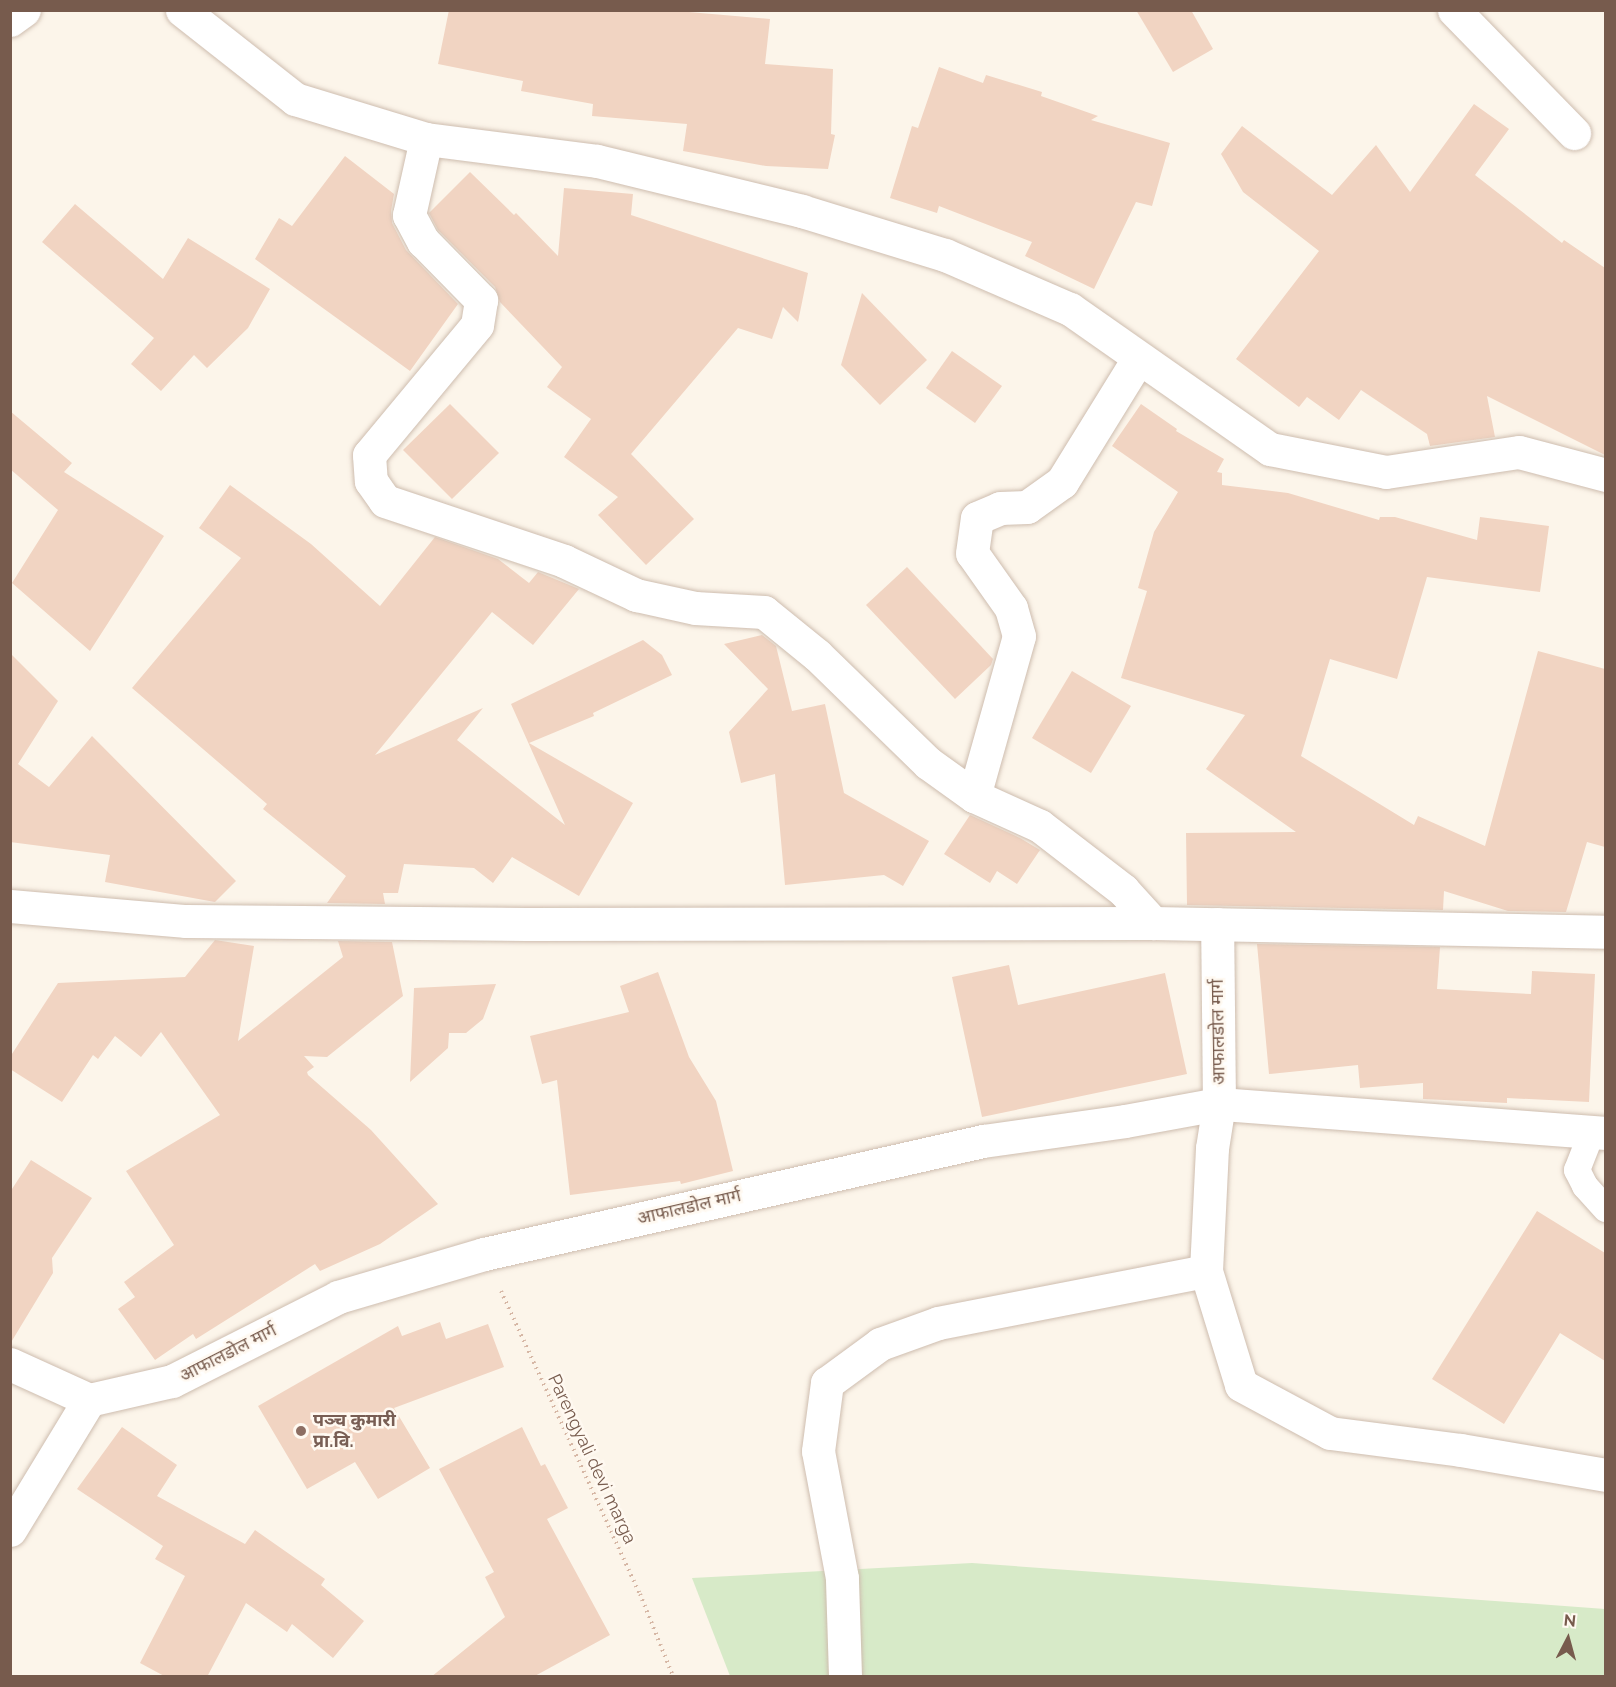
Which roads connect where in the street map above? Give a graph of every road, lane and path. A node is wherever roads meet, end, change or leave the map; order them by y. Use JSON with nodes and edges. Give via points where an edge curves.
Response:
{"nodes":[{"id":1,"x":24,"y":10,"type":"edge"},
{"id":2,"x":182,"y":10,"type":"edge"},
{"id":3,"x":1454,"y":10,"type":"edge"},
{"id":4,"x":10,"y":20,"type":"edge"},
{"id":5,"x":1574,"y":133,"type":"dead end"},
{"id":6,"x":426,"y":140,"type":"junction"},
{"id":7,"x":1138,"y":359,"type":"junction"},
{"id":8,"x":1605,"y":475,"type":"edge"},
{"id":9,"x":974,"y":796,"type":"junction"},
{"id":10,"x":10,"y":906,"type":"edge"},
{"id":11,"x":1153,"y":923,"type":"junction"},
{"id":12,"x":1217,"y":924,"type":"junction"},
{"id":13,"x":1605,"y":932,"type":"edge"},
{"id":14,"x":1219,"y":1104,"type":"junction"},
{"id":15,"x":1599,"y":1132,"type":"edge"},
{"id":16,"x":1605,"y":1209,"type":"edge"},
{"id":17,"x":484,"y":1254,"type":"junction"},
{"id":18,"x":1206,"y":1271,"type":"junction"},
{"id":19,"x":10,"y":1364,"type":"edge"},
{"id":20,"x":89,"y":1400,"type":"junction"},
{"id":21,"x":1605,"y":1475,"type":"edge"},
{"id":22,"x":10,"y":1530,"type":"edge"},
{"id":23,"x":673,"y":1677,"type":"edge"},
{"id":24,"x":845,"y":1677,"type":"edge"}],
"edges":[{"from":1,"to":4,"type":"street"},
{"from":2,"to":6,"type":"street","via":[[295,99]]},
{"from":3,"to":5,"type":"street"},
{"from":6,"to":7,"type":"street","via":[[597,161],[802,211],[934,251],[1070,309]]},
{"from":6,"to":9,"type":"street","via":[[409,215],[423,241],[481,300],[477,325],[369,455],[371,481],[386,501],[564,561],[636,595],[695,608],[764,612],[817,655],[928,763]]},
{"from":7,"to":8,"type":"street","via":[[1270,449],[1386,472],[1519,452]]},
{"from":7,"to":9,"type":"street","via":[[1062,482],[1027,507],[1000,507],[977,518],[972,553],[1011,608],[1019,636]]},
{"from":9,"to":11,"type":"street","via":[[1040,826],[1123,891]]},
{"from":10,"to":11,"type":"street","via":[[186,921]]},
{"from":11,"to":12,"type":"street"},
{"from":12,"to":13,"type":"street"},
{"from":12,"to":14,"type":"street","name":"आफालडोल मार्ग"},
{"from":14,"to":15,"type":"street"},
{"from":14,"to":17,"type":"street","name":"आफालडोल मार्ग","via":[[983,1141]]},
{"from":14,"to":18,"type":"street","via":[[1212,1148]]},
{"from":15,"to":16,"type":"lane","via":[[1577,1170]]},
{"from":17,"to":20,"type":"street","name":"आफालडोल मार्ग","via":[[338,1297],[172,1381]]},
{"from":17,"to":23,"type":"path","name":"Parengyali devi marga"},
{"from":18,"to":21,"type":"street","via":[[1241,1385],[1330,1432]]},
{"from":18,"to":24,"type":"street","via":[[938,1323],[880,1344],[828,1383],[818,1451],[842,1578]]},
{"from":19,"to":20,"type":"street"},
{"from":20,"to":22,"type":"street"}]}
